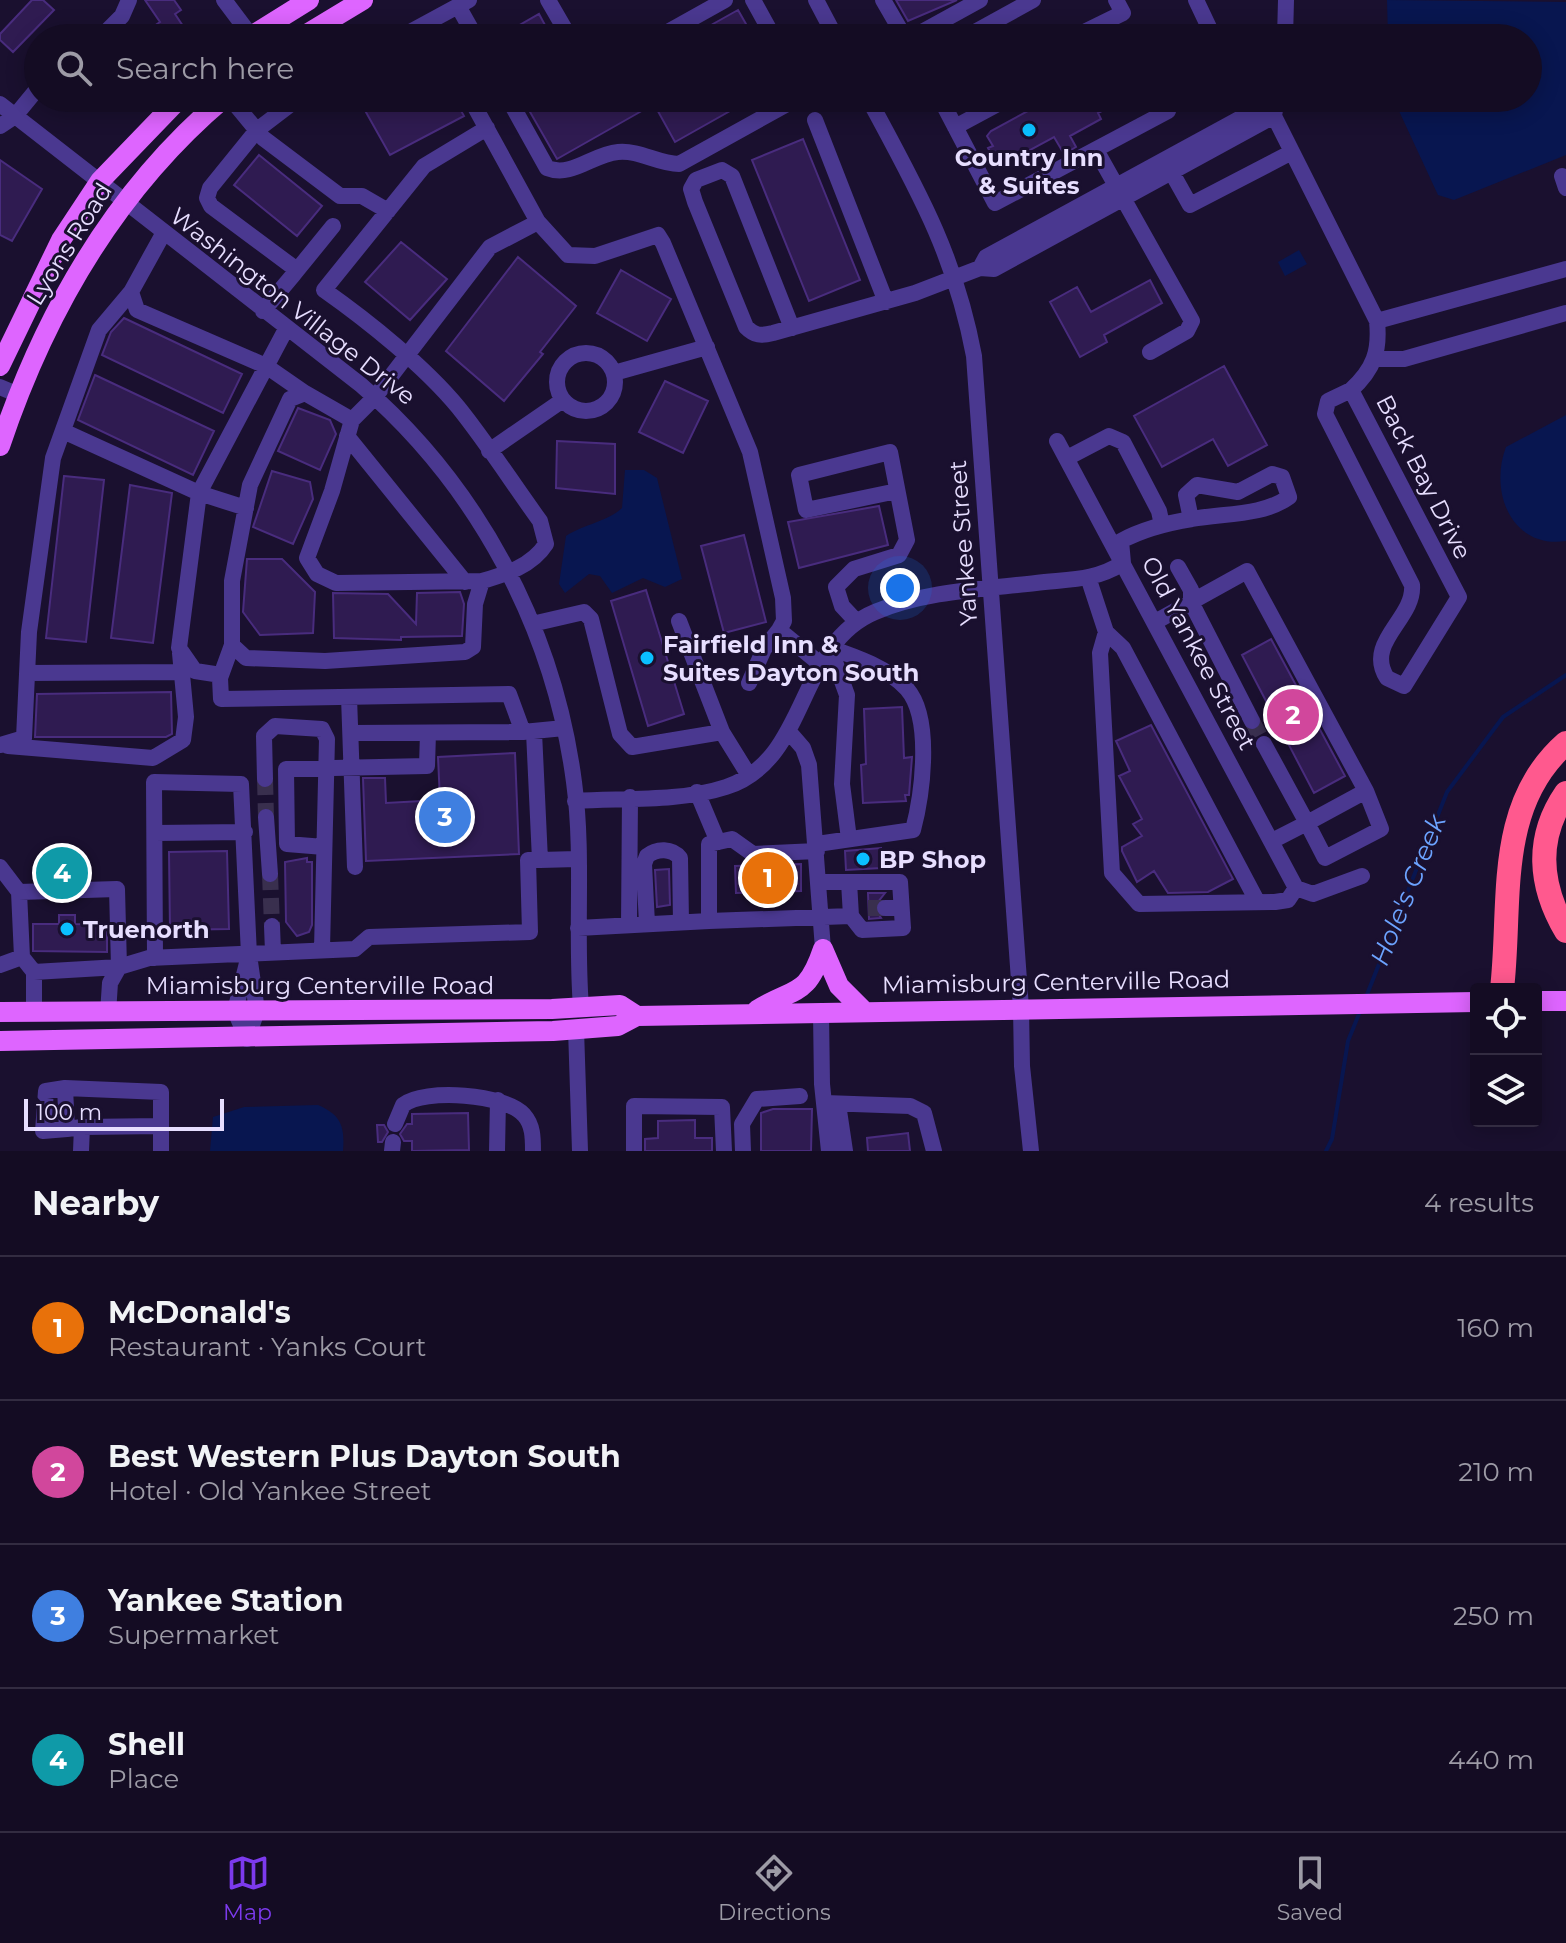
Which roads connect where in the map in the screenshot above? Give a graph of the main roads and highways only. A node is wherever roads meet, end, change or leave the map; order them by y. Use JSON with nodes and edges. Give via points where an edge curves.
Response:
{"nodes":[{"id":1,"x":309,"y":0,"type":"edge"},
{"id":2,"x":363,"y":0,"type":"edge"},
{"id":3,"x":270,"y":24,"type":"edge"},
{"id":4,"x":323,"y":24,"type":"edge"},
{"id":5,"x":167,"y":112,"type":"edge"},
{"id":6,"x":211,"y":112,"type":"edge"},
{"id":7,"x":0,"y":366,"type":"edge"},
{"id":8,"x":9,"y":391,"type":"edge"},
{"id":9,"x":0,"y":446,"type":"edge"},
{"id":10,"x":1566,"y":743,"type":"edge"},
{"id":11,"x":1566,"y":793,"type":"edge"},
{"id":12,"x":1566,"y":931,"type":"edge"},
{"id":13,"x":1502,"y":983,"type":"edge"},
{"id":14,"x":1542,"y":1001,"type":"edge"},
{"id":15,"x":1566,"y":1001,"type":"edge"},
{"id":16,"x":1470,"y":1002,"type":"edge"},
{"id":17,"x":581,"y":1007,"type":"junction"},
{"id":18,"x":0,"y":1012,"type":"edge"},
{"id":19,"x":865,"y":1012,"type":"junction"},
{"id":20,"x":634,"y":1014,"type":"junction"},
{"id":21,"x":751,"y":1015,"type":"junction"},
{"id":22,"x":531,"y":1032,"type":"junction"},
{"id":23,"x":0,"y":1041,"type":"edge"}],
"edges":[{"from":1,"to":3,"type":"main road"},
{"from":2,"to":4,"type":"main road"},
{"from":5,"to":7,"type":"main road","name":"Lyons Road","via":[[100,181],[61,240]]},
{"from":6,"to":8,"type":"main road","name":"Lyons Road","via":[[165,151],[124,202]]},
{"from":8,"to":9,"type":"main road","name":"Lyons Road"},
{"from":10,"to":13,"type":"highway","via":[[1540,770],[1520,810],[1510,856]]},
{"from":11,"to":12,"type":"highway","via":[[1553,812],[1543,849],[1545,886]]},
{"from":14,"to":15,"type":"main road"},
{"from":16,"to":19,"type":"main road","name":"Miamisburg Centerville Road"},
{"from":17,"to":18,"type":"main road","name":"Miamisburg Centerville Road"},
{"from":17,"to":20,"type":"main road","name":"Miamisburg Centerville Road","via":[[620,1005]]},
{"from":17,"to":22,"type":"main road","via":[[578,1014],[552,1018]]},
{"from":19,"to":21,"type":"main road","name":"Miamisburg Centerville Road"},
{"from":19,"to":21,"type":"main road","via":[[839,986],[823,949],[804,987]]},
{"from":20,"to":21,"type":"main road","name":"Miamisburg Centerville Road"},
{"from":20,"to":22,"type":"main road","name":"Miamisburg Centerville Road","via":[[618,1026]]},
{"from":22,"to":23,"type":"main road","name":"Miamisburg Centerville Road"}]}
